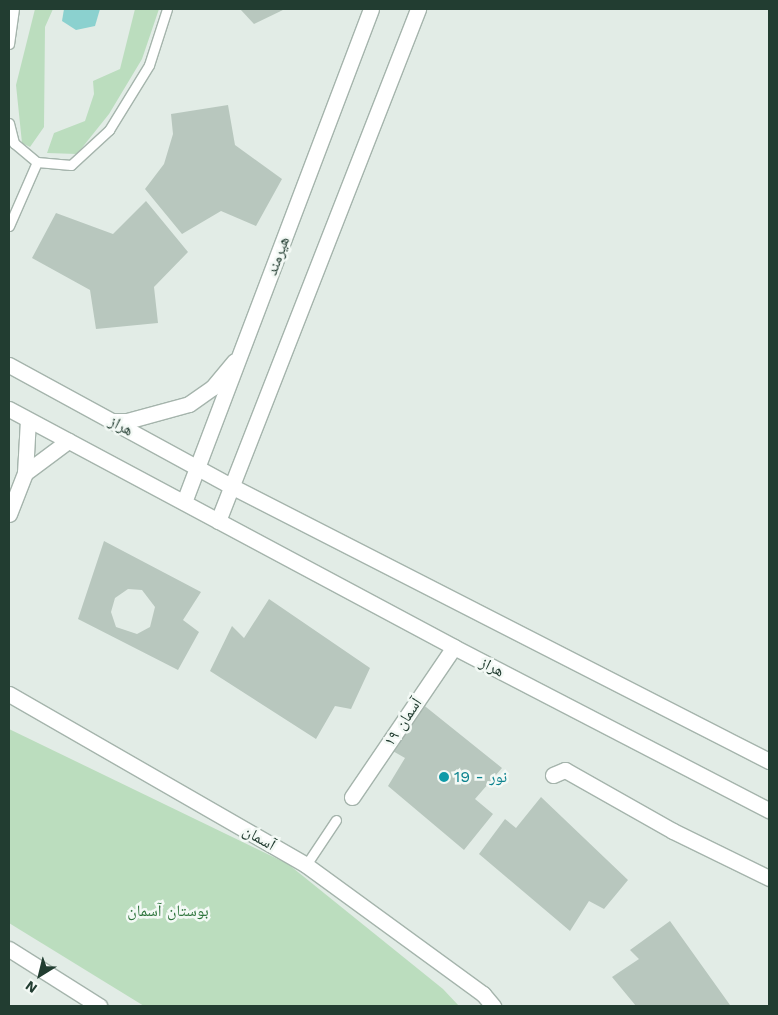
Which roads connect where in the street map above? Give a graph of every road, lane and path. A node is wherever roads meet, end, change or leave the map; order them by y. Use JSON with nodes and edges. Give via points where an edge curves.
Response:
{"nodes":[{"id":1,"x":14,"y":9,"type":"edge"},
{"id":2,"x":167,"y":9,"type":"edge"},
{"id":3,"x":371,"y":9,"type":"edge"},
{"id":4,"x":418,"y":9,"type":"edge"},
{"id":5,"x":9,"y":44,"type":"edge"},
{"id":6,"x":9,"y":123,"type":"edge"},
{"id":7,"x":37,"y":162,"type":"junction"},
{"id":8,"x":9,"y":226,"type":"edge"},
{"id":9,"x":242,"y":352,"type":"junction"},
{"id":10,"x":9,"y":365,"type":"edge"},
{"id":11,"x":9,"y":409,"type":"edge"},
{"id":12,"x":28,"y":420,"type":"junction"},
{"id":13,"x":111,"y":420,"type":"junction"},
{"id":14,"x":68,"y":441,"type":"junction"},
{"id":15,"x":199,"y":467,"type":"junction"},
{"id":16,"x":25,"y":473,"type":"junction"},
{"id":17,"x":233,"y":487,"type":"junction"},
{"id":18,"x":184,"y":502,"type":"junction"},
{"id":19,"x":9,"y":514,"type":"edge"},
{"id":20,"x":218,"y":521,"type":"junction"},
{"id":21,"x":454,"y":648,"type":"junction"},
{"id":22,"x":9,"y":694,"type":"edge"},
{"id":23,"x":769,"y":761,"type":"edge"},
{"id":24,"x":553,"y":775,"type":"dead end"},
{"id":25,"x":352,"y":797,"type":"dead end"},
{"id":26,"x":769,"y":810,"type":"edge"},
{"id":27,"x":336,"y":820,"type":"dead end"},
{"id":28,"x":306,"y":864,"type":"junction"},
{"id":29,"x":769,"y":878,"type":"edge"},
{"id":30,"x":9,"y":949,"type":"edge"},
{"id":31,"x":99,"y":1006,"type":"edge"},
{"id":32,"x":493,"y":1006,"type":"edge"}],
"edges":[{"from":1,"to":5,"type":"lane"},
{"from":2,"to":7,"type":"lane","via":[[150,65],[109,130],[71,165]]},
{"from":3,"to":9,"type":"street","name":"هیرمند"},
{"from":4,"to":17,"type":"street"},
{"from":6,"to":7,"type":"lane","via":[[14,143]]},
{"from":7,"to":8,"type":"lane"},
{"from":9,"to":13,"type":"street","via":[[212,388],[189,404],[127,421]]},
{"from":9,"to":15,"type":"street","name":"هیرمند"},
{"from":10,"to":13,"type":"street","name":"هراز"},
{"from":11,"to":12,"type":"street","name":"هراز"},
{"from":12,"to":14,"type":"street","name":"هراز"},
{"from":12,"to":16,"type":"street"},
{"from":13,"to":15,"type":"street","name":"هراز"},
{"from":14,"to":16,"type":"street"},
{"from":14,"to":18,"type":"street","name":"هراز"},
{"from":15,"to":17,"type":"street","name":"هراز"},
{"from":15,"to":18,"type":"street","name":"هیرمند"},
{"from":16,"to":19,"type":"street"},
{"from":17,"to":20,"type":"street"},
{"from":17,"to":23,"type":"street","name":"هراز"},
{"from":18,"to":20,"type":"street","name":"هراز"},
{"from":20,"to":21,"type":"street","name":"هراز"},
{"from":21,"to":25,"type":"street","name":"آسمان ۱۹"},
{"from":21,"to":26,"type":"street","name":"هراز"},
{"from":22,"to":28,"type":"street","name":"آسمان"},
{"from":24,"to":29,"type":"street","via":[[565,770],[574,774],[673,831]]},
{"from":27,"to":28,"type":"lane"},
{"from":28,"to":32,"type":"street","name":"آسمان","via":[[484,994]]},
{"from":30,"to":31,"type":"street"}]}
